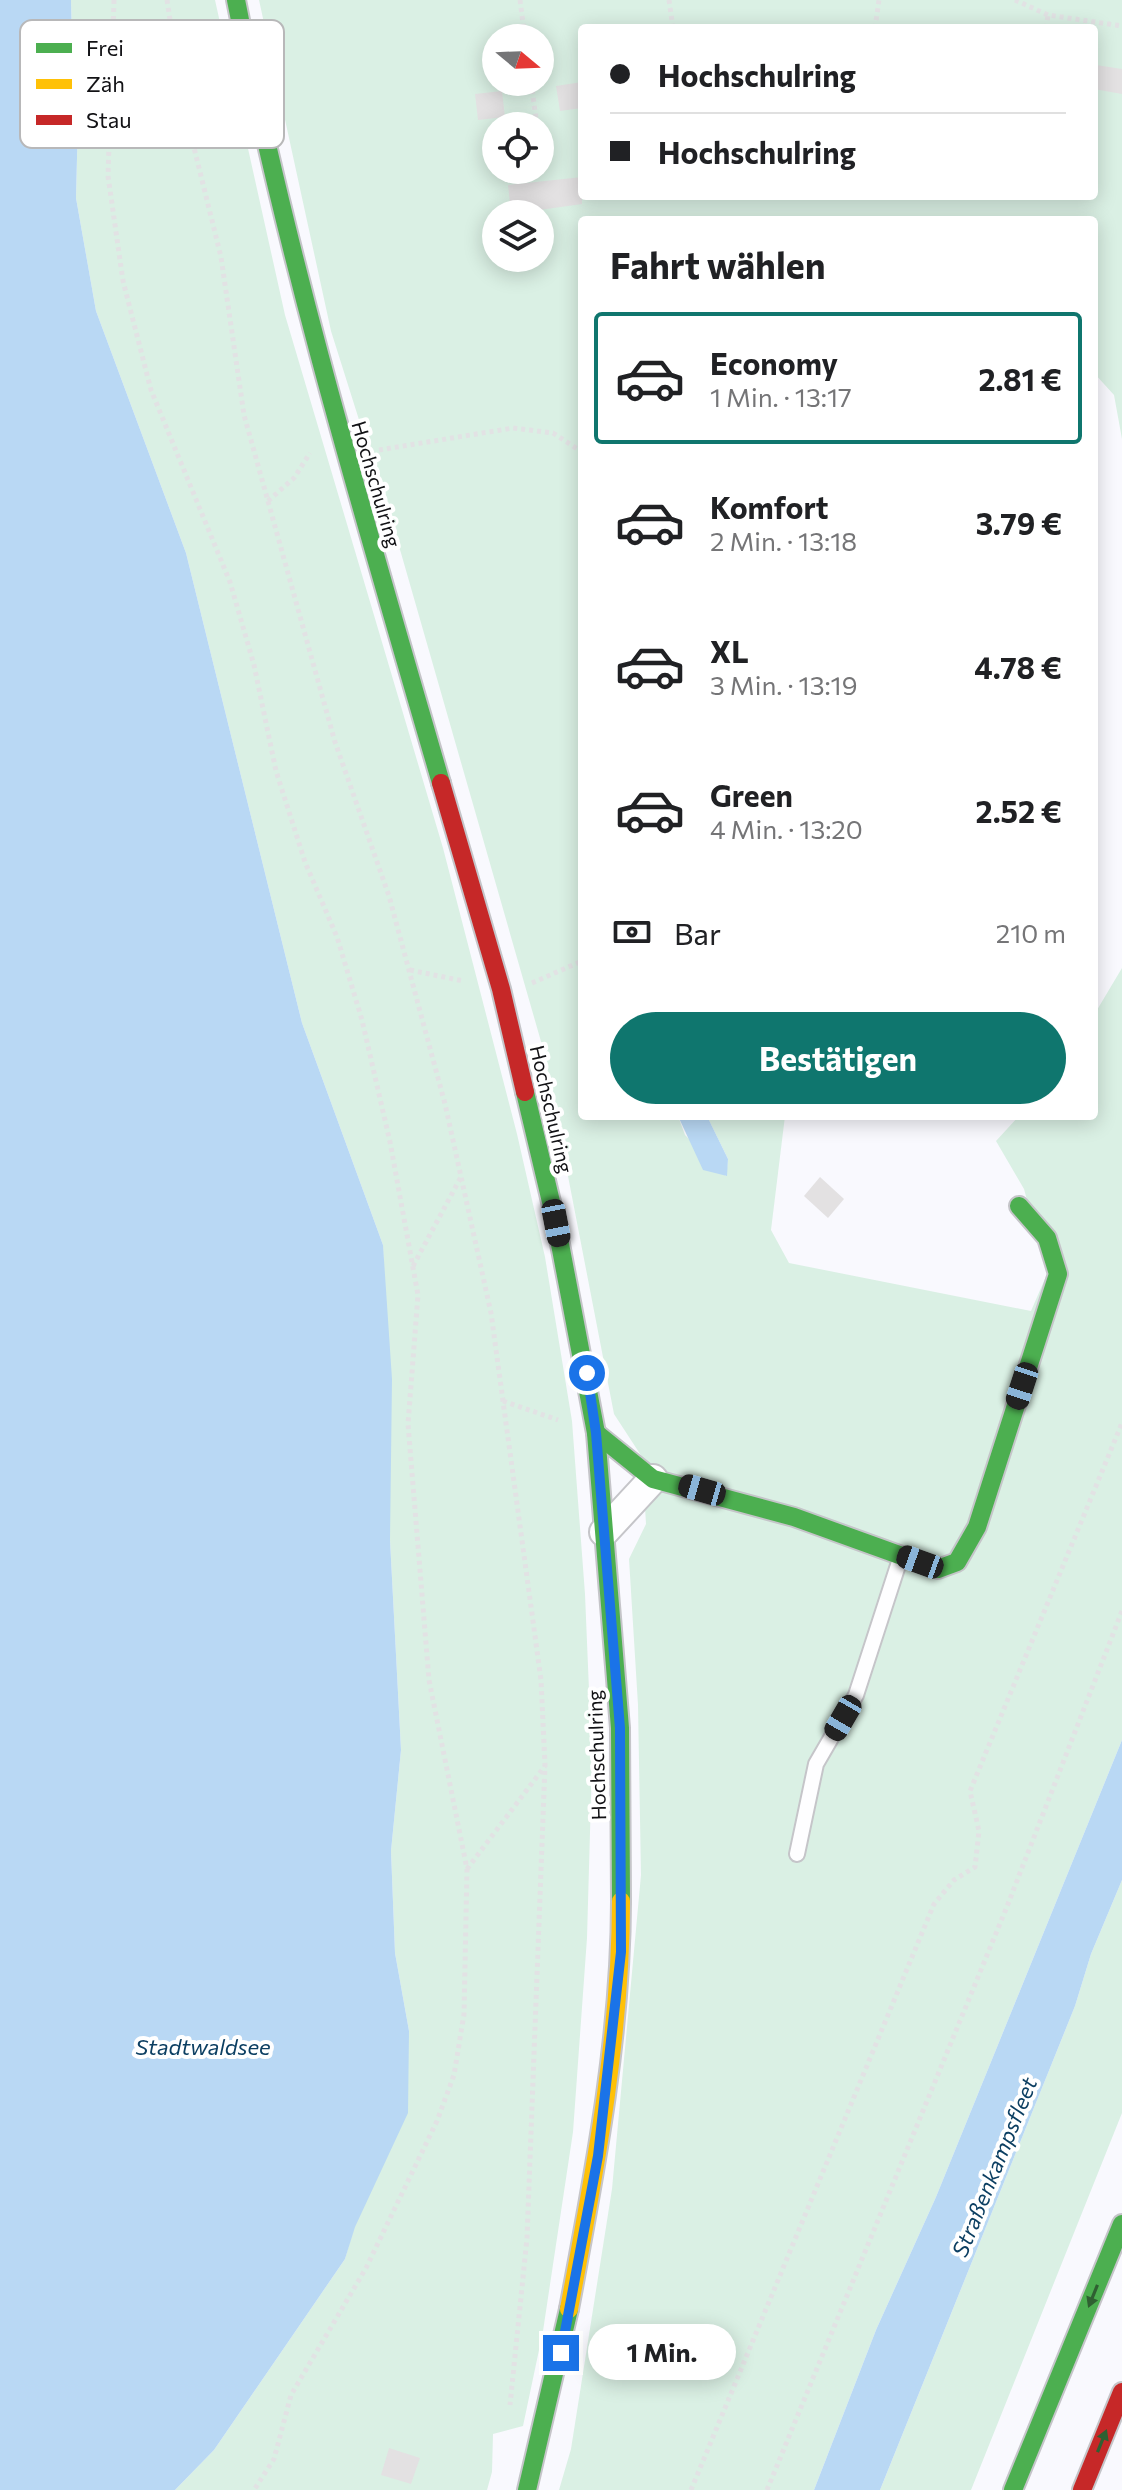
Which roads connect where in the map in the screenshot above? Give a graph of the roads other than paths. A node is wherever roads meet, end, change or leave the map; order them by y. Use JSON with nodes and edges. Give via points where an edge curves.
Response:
{"nodes":[{"id":1,"x":236,"y":0,"type":"edge"},
{"id":2,"x":240,"y":20,"type":"edge"},
{"id":3,"x":266,"y":148,"type":"edge"},
{"id":4,"x":1019,"y":1206,"type":"dead end"},
{"id":5,"x":596,"y":1433,"type":"junction"},
{"id":6,"x":653,"y":1479,"type":"junction"},
{"id":7,"x":604,"y":1532,"type":"junction"},
{"id":8,"x":902,"y":1556,"type":"junction"},
{"id":9,"x":797,"y":1854,"type":"dead end"},
{"id":10,"x":1122,"y":2224,"type":"edge"},
{"id":11,"x":1122,"y":2392,"type":"edge"},
{"id":12,"x":527,"y":2490,"type":"edge"},
{"id":13,"x":1013,"y":2490,"type":"edge"},
{"id":14,"x":1082,"y":2490,"type":"edge"}],
"edges":[{"from":1,"to":2,"type":"main road","name":"Hochschulring"},
{"from":3,"to":5,"type":"main road","name":"Hochschulring","via":[[342,443],[501,989],[556,1223]]},
{"from":4,"to":8,"type":"main road","via":[[1047,1238],[1058,1274],[977,1527],[957,1562],[938,1569]]},
{"from":5,"to":6,"type":"main road"},
{"from":5,"to":7,"type":"main road","name":"Hochschulring"},
{"from":6,"to":7,"type":"street"},
{"from":6,"to":8,"type":"main road","via":[[794,1517]]},
{"from":7,"to":12,"type":"main road","name":"Hochschulring","via":[[620,1728],[621,1952],[598,2156],[561,2353]]},
{"from":8,"to":9,"type":"lane","via":[[856,1695],[816,1764]]},
{"from":10,"to":13,"type":"main road","one_way":true},
{"from":14,"to":11,"type":"main road","one_way":true}]}
